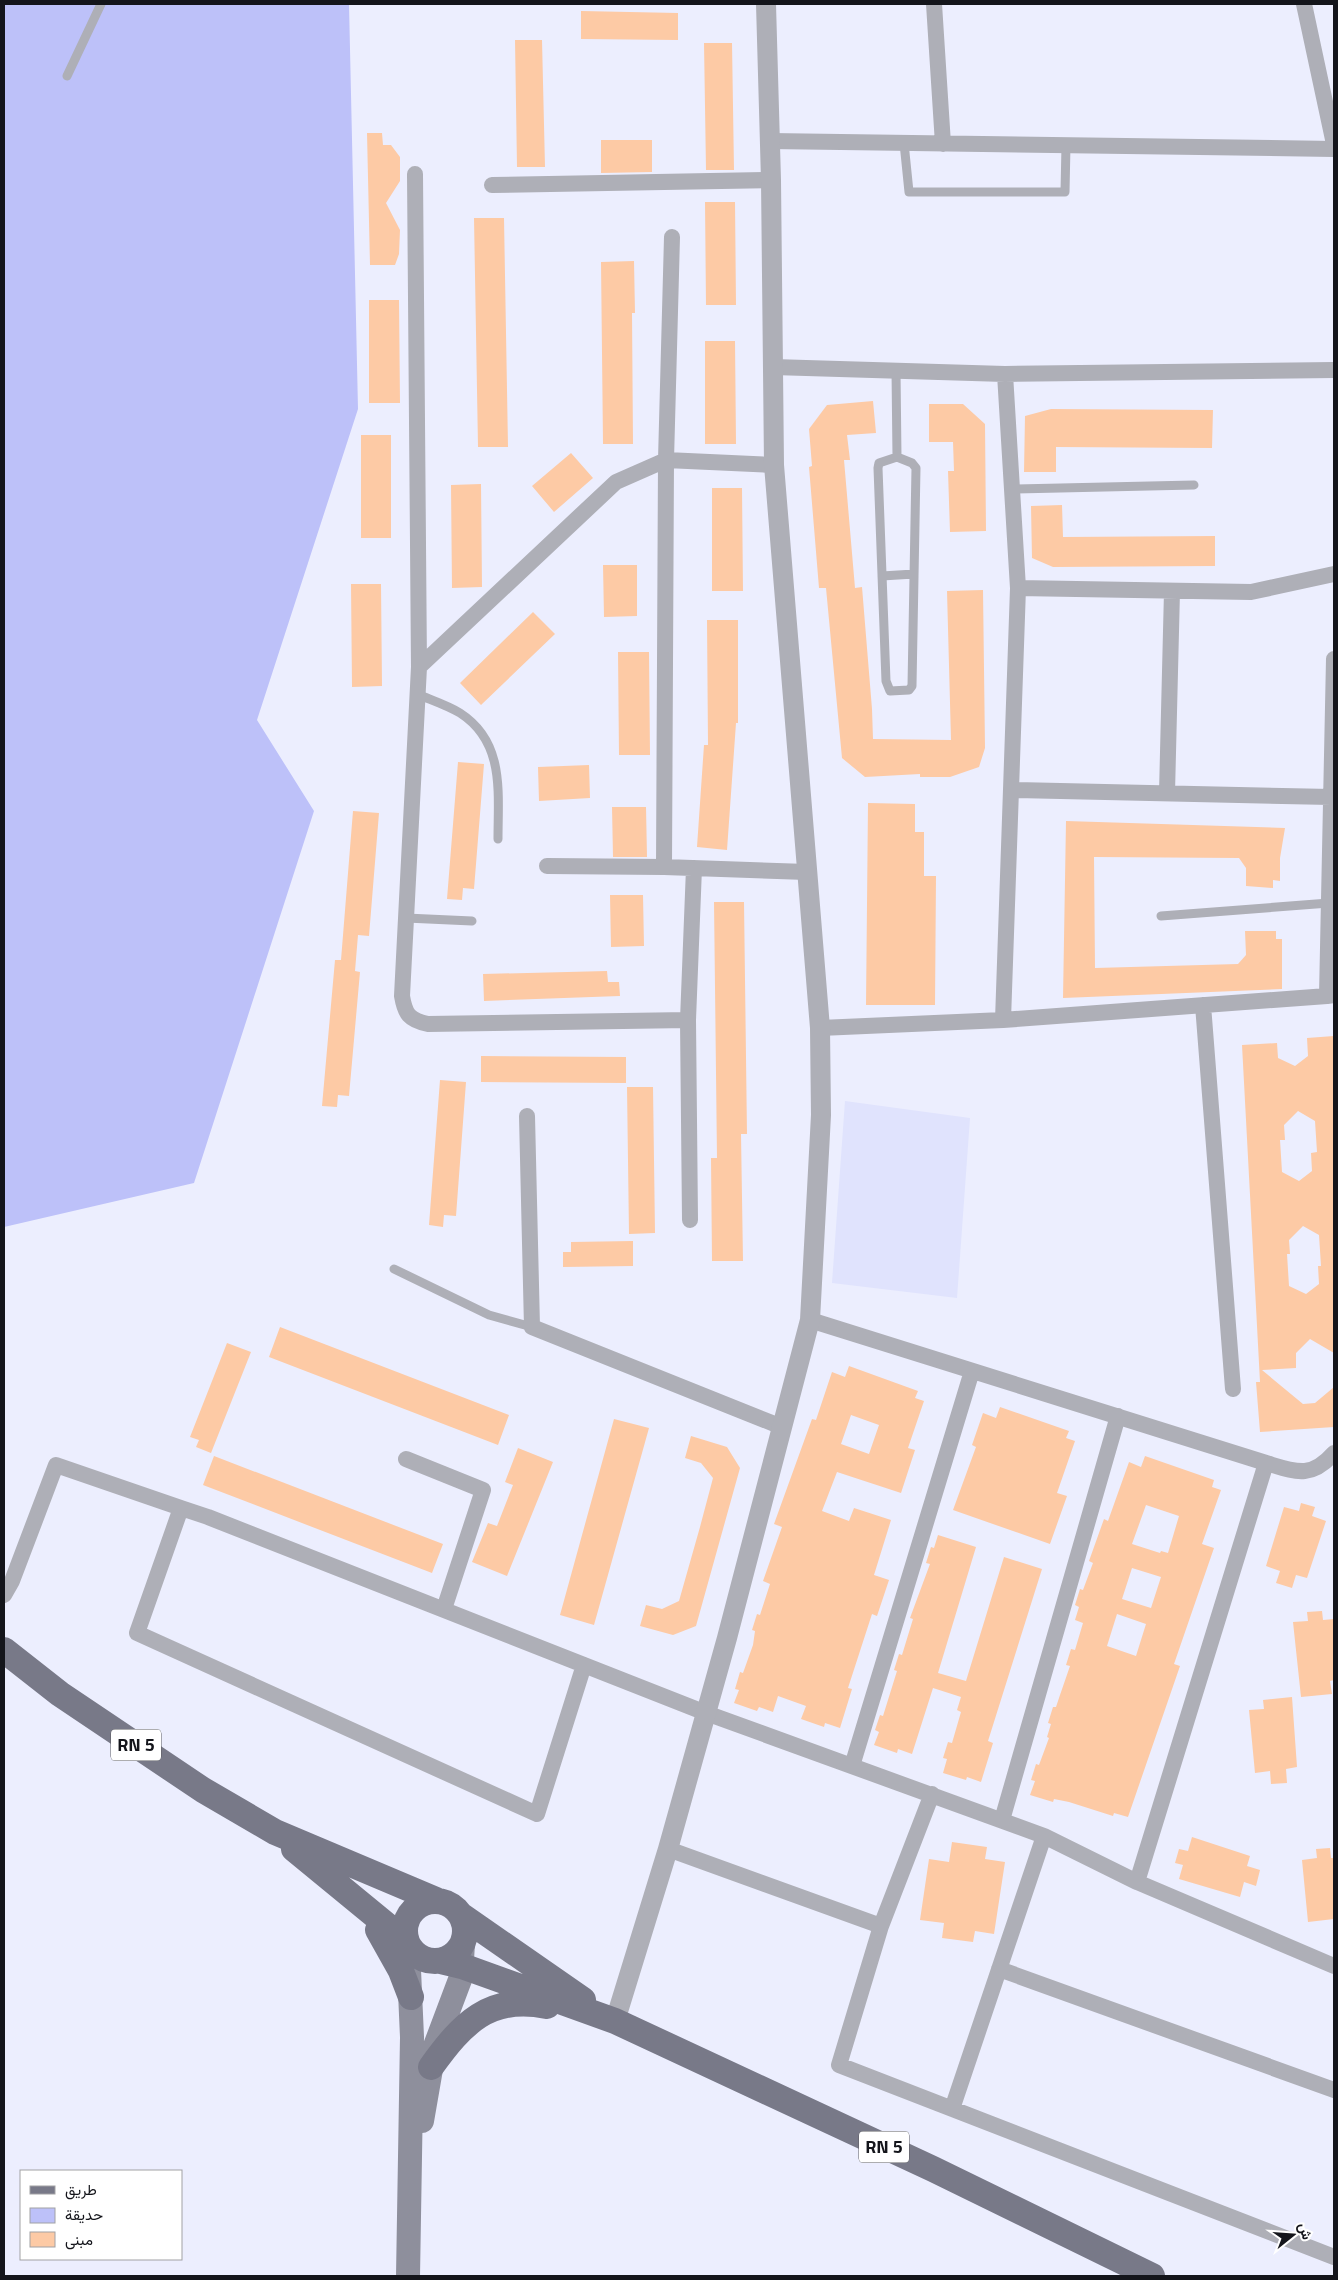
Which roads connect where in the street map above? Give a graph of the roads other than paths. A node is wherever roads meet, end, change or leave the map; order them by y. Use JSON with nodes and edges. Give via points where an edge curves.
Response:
{"nodes":[{"id":1,"x":101,"y":4,"type":"edge"},
{"id":2,"x":766,"y":4,"type":"edge"},
{"id":3,"x":934,"y":4,"type":"edge"},
{"id":4,"x":1304,"y":4,"type":"edge"},
{"id":5,"x":67,"y":76,"type":"dead end"},
{"id":6,"x":770,"y":141,"type":"junction"},
{"id":7,"x":904,"y":143,"type":"junction"},
{"id":8,"x":943,"y":144,"type":"junction"},
{"id":9,"x":1334,"y":144,"type":"edge"},
{"id":10,"x":1066,"y":145,"type":"junction"},
{"id":11,"x":1334,"y":149,"type":"edge"},
{"id":12,"x":416,"y":174,"type":"dead end"},
{"id":13,"x":771,"y":180,"type":"junction"},
{"id":14,"x":492,"y":185,"type":"dead end"},
{"id":15,"x":672,"y":237,"type":"dead end"},
{"id":16,"x":773,"y":367,"type":"junction"},
{"id":17,"x":1334,"y":370,"type":"edge"},
{"id":18,"x":896,"y":371,"type":"junction"},
{"id":19,"x":1005,"y":374,"type":"junction"},
{"id":20,"x":897,"y":457,"type":"junction"},
{"id":21,"x":666,"y":460,"type":"junction"},
{"id":22,"x":774,"y":465,"type":"junction"},
{"id":23,"x":1194,"y":485,"type":"dead end"},
{"id":24,"x":1012,"y":489,"type":"junction"},
{"id":25,"x":914,"y":574,"type":"junction"},
{"id":26,"x":1334,"y":574,"type":"edge"},
{"id":27,"x":882,"y":576,"type":"junction"},
{"id":28,"x":1018,"y":588,"type":"junction"},
{"id":29,"x":1172,"y":591,"type":"junction"},
{"id":30,"x":1334,"y":659,"type":"edge"},
{"id":31,"x":418,"y":667,"type":"junction"},
{"id":32,"x":417,"y":694,"type":"junction"},
{"id":33,"x":1011,"y":790,"type":"junction"},
{"id":34,"x":1167,"y":793,"type":"junction"},
{"id":35,"x":1331,"y":797,"type":"junction"},
{"id":36,"x":498,"y":840,"type":"dead end"},
{"id":37,"x":547,"y":866,"type":"dead end"},
{"id":38,"x":664,"y":867,"type":"junction"},
{"id":39,"x":694,"y":868,"type":"junction"},
{"id":40,"x":807,"y":872,"type":"junction"},
{"id":41,"x":1329,"y":903,"type":"junction"},
{"id":42,"x":1161,"y":916,"type":"dead end"},
{"id":43,"x":406,"y":918,"type":"junction"},
{"id":44,"x":472,"y":921,"type":"dead end"},
{"id":45,"x":1331,"y":996,"type":"edge"},
{"id":46,"x":1203,"y":1005,"type":"junction"},
{"id":47,"x":688,"y":1020,"type":"junction"},
{"id":48,"x":1002,"y":1020,"type":"junction"},
{"id":49,"x":820,"y":1028,"type":"junction"},
{"id":50,"x":527,"y":1116,"type":"dead end"},
{"id":51,"x":690,"y":1220,"type":"dead end"},
{"id":52,"x":394,"y":1269,"type":"dead end"},
{"id":53,"x":810,"y":1320,"type":"junction"},
{"id":54,"x":532,"y":1327,"type":"junction"},
{"id":55,"x":972,"y":1371,"type":"junction"},
{"id":56,"x":1233,"y":1389,"type":"dead end"},
{"id":57,"x":1118,"y":1416,"type":"junction"},
{"id":58,"x":782,"y":1427,"type":"junction"},
{"id":59,"x":1334,"y":1453,"type":"edge"},
{"id":60,"x":406,"y":1459,"type":"dead end"},
{"id":61,"x":1266,"y":1463,"type":"junction"},
{"id":62,"x":181,"y":1508,"type":"junction"},
{"id":63,"x":4,"y":1595,"type":"edge"},
{"id":64,"x":444,"y":1610,"type":"junction"},
{"id":65,"x":4,"y":1650,"type":"edge"},
{"id":66,"x":584,"y":1665,"type":"junction"},
{"id":67,"x":706,"y":1713,"type":"junction"},
{"id":68,"x":852,"y":1766,"type":"junction"},
{"id":69,"x":932,"y":1794,"type":"junction"},
{"id":70,"x":1002,"y":1820,"type":"junction"},
{"id":71,"x":275,"y":1832,"type":"junction"},
{"id":72,"x":1044,"y":1836,"type":"junction"},
{"id":73,"x":668,"y":1849,"type":"junction"},
{"id":74,"x":1137,"y":1882,"type":"junction"},
{"id":75,"x":436,"y":1900,"type":"junction"},
{"id":76,"x":356,"y":1901,"type":"junction"},
{"id":77,"x":462,"y":1916,"type":"junction"},
{"id":78,"x":881,"y":1926,"type":"junction"},
{"id":79,"x":407,"y":1944,"type":"junction"},
{"id":80,"x":455,"y":1957,"type":"junction"},
{"id":81,"x":1334,"y":1966,"type":"edge"},
{"id":82,"x":999,"y":1969,"type":"junction"},
{"id":83,"x":410,"y":1997,"type":"junction"},
{"id":84,"x":615,"y":2022,"type":"junction"},
{"id":85,"x":432,"y":2067,"type":"junction"},
{"id":86,"x":1334,"y":2090,"type":"edge"},
{"id":87,"x":952,"y":2109,"type":"junction"},
{"id":88,"x":408,"y":2201,"type":"junction"},
{"id":89,"x":1334,"y":2257,"type":"edge"},
{"id":90,"x":408,"y":2276,"type":"edge"},
{"id":91,"x":1152,"y":2276,"type":"edge"}],
"edges":[{"from":1,"to":5,"type":"lane"},
{"from":2,"to":6,"type":"street"},
{"from":3,"to":8,"type":"street"},
{"from":4,"to":9,"type":"street"},
{"from":6,"to":7,"type":"street"},
{"from":6,"to":13,"type":"street"},
{"from":7,"to":8,"type":"street"},
{"from":7,"to":10,"type":"lane","via":[[909,192],[1066,192]]},
{"from":8,"to":10,"type":"street"},
{"from":10,"to":11,"type":"street"},
{"from":12,"to":31,"type":"street"},
{"from":13,"to":14,"type":"street"},
{"from":13,"to":16,"type":"street"},
{"from":15,"to":21,"type":"street"},
{"from":16,"to":18,"type":"street"},
{"from":16,"to":22,"type":"street"},
{"from":17,"to":19,"type":"street"},
{"from":18,"to":19,"type":"street"},
{"from":18,"to":20,"type":"lane"},
{"from":19,"to":24,"type":"street"},
{"from":20,"to":25,"type":"lane","via":[[916,468]]},
{"from":20,"to":27,"type":"lane","via":[[879,463],[878,468]]},
{"from":21,"to":22,"type":"street"},
{"from":21,"to":31,"type":"street","via":[[616,482]]},
{"from":21,"to":38,"type":"street"},
{"from":22,"to":40,"type":"street"},
{"from":23,"to":24,"type":"lane"},
{"from":24,"to":28,"type":"street"},
{"from":25,"to":27,"type":"lane"},
{"from":25,"to":27,"type":"lane","via":[[912,686],[909,690],[890,691],[887,687]]},
{"from":26,"to":29,"type":"street","via":[[1251,592]]},
{"from":28,"to":29,"type":"street"},
{"from":28,"to":33,"type":"street"},
{"from":29,"to":34,"type":"street"},
{"from":30,"to":35,"type":"street"},
{"from":31,"to":32,"type":"street"},
{"from":32,"to":36,"type":"lane","via":[[460,713],[485,734],[498,770]]},
{"from":32,"to":43,"type":"street"},
{"from":33,"to":34,"type":"street"},
{"from":33,"to":48,"type":"street"},
{"from":34,"to":35,"type":"street"},
{"from":35,"to":41,"type":"street"},
{"from":37,"to":38,"type":"street"},
{"from":38,"to":39,"type":"street"},
{"from":39,"to":40,"type":"street"},
{"from":39,"to":47,"type":"street"},
{"from":40,"to":49,"type":"street"},
{"from":41,"to":42,"type":"lane"},
{"from":41,"to":45,"type":"street"},
{"from":43,"to":44,"type":"lane"},
{"from":43,"to":47,"type":"street","via":[[402,996],[405,1012],[412,1021],[428,1024]]},
{"from":45,"to":46,"type":"street"},
{"from":46,"to":48,"type":"street"},
{"from":46,"to":56,"type":"street"},
{"from":47,"to":51,"type":"street"},
{"from":48,"to":49,"type":"street"},
{"from":49,"to":53,"type":"street","via":[[821,1115]]},
{"from":50,"to":54,"type":"street"},
{"from":52,"to":54,"type":"lane","via":[[489,1315]]},
{"from":53,"to":55,"type":"street"},
{"from":53,"to":58,"type":"street"},
{"from":54,"to":58,"type":"street"},
{"from":55,"to":57,"type":"street"},
{"from":55,"to":68,"type":"street"},
{"from":57,"to":61,"type":"street"},
{"from":57,"to":70,"type":"street"},
{"from":58,"to":67,"type":"street"},
{"from":59,"to":61,"type":"street","via":[[1325,1463],[1300,1473]]},
{"from":60,"to":64,"type":"street","via":[[483,1490]]},
{"from":61,"to":74,"type":"street"},
{"from":62,"to":63,"type":"street","via":[[56,1465],[12,1582]]},
{"from":62,"to":64,"type":"street"},
{"from":62,"to":66,"type":"street","via":[[138,1634],[537,1814]]},
{"from":64,"to":66,"type":"street"},
{"from":65,"to":71,"type":"main road","number":"RN 5","via":[[76,1705],[203,1790]]},
{"from":66,"to":67,"type":"street"},
{"from":67,"to":68,"type":"street"},
{"from":67,"to":73,"type":"street"},
{"from":68,"to":69,"type":"street"},
{"from":69,"to":70,"type":"street"},
{"from":69,"to":78,"type":"street"},
{"from":70,"to":72,"type":"street"},
{"from":71,"to":75,"type":"main road","number":"RN 5"},
{"from":71,"to":76,"type":"main road","number":"RN 5"},
{"from":72,"to":74,"type":"street"},
{"from":72,"to":82,"type":"street"},
{"from":73,"to":78,"type":"street"},
{"from":73,"to":84,"type":"street"},
{"from":74,"to":81,"type":"street"},
{"from":75,"to":77,"type":"main road","via":[[451,1905]]},
{"from":75,"to":79,"type":"main road","via":[[417,1905],[410,1912],[404,1931]]},
{"from":76,"to":79,"type":"main road","number":"RN 5"},
{"from":76,"to":83,"type":"main road","via":[[388,1946]]},
{"from":77,"to":80,"type":"main road","via":[[465,1934]]},
{"from":77,"to":84,"type":"main road","number":"RN 5"},
{"from":78,"to":87,"type":"street","via":[[839,2065]]},
{"from":79,"to":80,"type":"main road","via":[[424,1960]]},
{"from":79,"to":83,"type":"main road"},
{"from":80,"to":84,"type":"main road","number":"RN 5"},
{"from":80,"to":85,"type":"main road","via":[[460,1977],[439,2033]]},
{"from":82,"to":86,"type":"street"},
{"from":82,"to":87,"type":"street"},
{"from":83,"to":88,"type":"main road"},
{"from":84,"to":85,"type":"main road","via":[[545,2005],[510,2004],[492,2008],[464,2026]]},
{"from":84,"to":91,"type":"main road","number":"RN 5","via":[[933,2169]]},
{"from":85,"to":88,"type":"main road"},
{"from":87,"to":89,"type":"street"},
{"from":88,"to":90,"type":"main road"}]}
